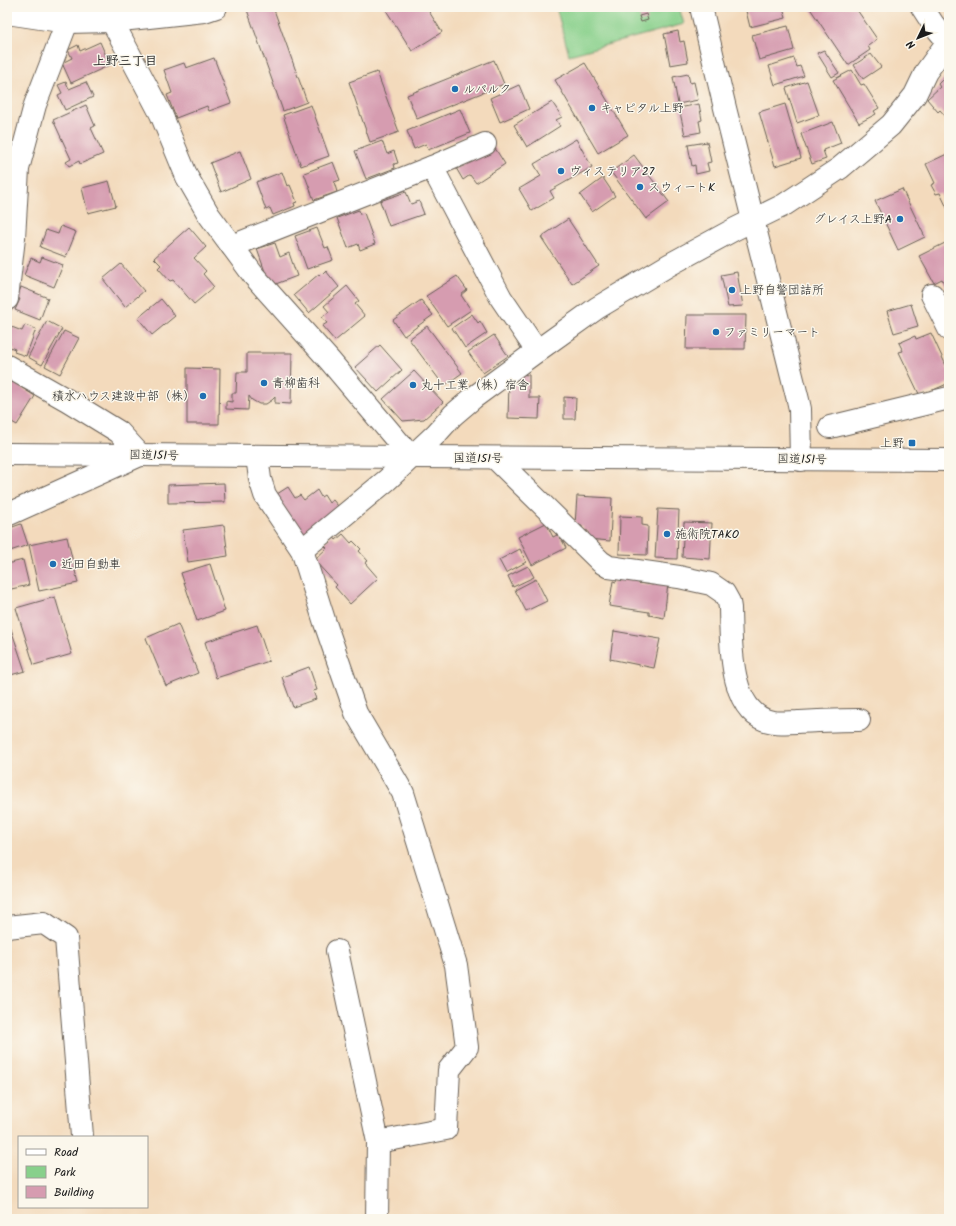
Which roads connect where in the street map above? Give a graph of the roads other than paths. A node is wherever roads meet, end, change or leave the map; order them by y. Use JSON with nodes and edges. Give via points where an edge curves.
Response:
{"nodes":[{"id":1,"x":216,"y":7,"type":"edge"},
{"id":2,"x":701,"y":7,"type":"edge"},
{"id":3,"x":922,"y":7,"type":"edge"},
{"id":4,"x":7,"y":13,"type":"edge"},
{"id":5,"x":110,"y":14,"type":"edge"},
{"id":6,"x":67,"y":22,"type":"junction"},
{"id":7,"x":948,"y":41,"type":"edge"},
{"id":8,"x":485,"y":144,"type":"dead end"},
{"id":9,"x":432,"y":167,"type":"junction"},
{"id":10,"x":754,"y":220,"type":"junction"},
{"id":11,"x":232,"y":246,"type":"junction"},
{"id":12,"x":932,"y":296,"type":"dead end"},
{"id":13,"x":7,"y":299,"type":"edge"},
{"id":14,"x":949,"y":329,"type":"edge"},
{"id":15,"x":537,"y":351,"type":"junction"},
{"id":16,"x":7,"y":366,"type":"edge"},
{"id":17,"x":949,"y":398,"type":"edge"},
{"id":18,"x":830,"y":427,"type":"dead end"},
{"id":19,"x":7,"y":454,"type":"edge"},
{"id":20,"x":140,"y":455,"type":"junction"},
{"id":21,"x":256,"y":456,"type":"junction"},
{"id":22,"x":411,"y":457,"type":"junction"},
{"id":23,"x":495,"y":458,"type":"junction"},
{"id":24,"x":801,"y":460,"type":"junction"},
{"id":25,"x":949,"y":460,"type":"edge"},
{"id":26,"x":7,"y":516,"type":"edge"},
{"id":27,"x":302,"y":550,"type":"junction"},
{"id":28,"x":858,"y":720,"type":"dead end"},
{"id":29,"x":7,"y":928,"type":"edge"},
{"id":30,"x":337,"y":951,"type":"dead end"},
{"id":31,"x":82,"y":1136,"type":"dead end"},
{"id":32,"x":378,"y":1142,"type":"junction"},
{"id":33,"x":377,"y":1219,"type":"edge"}],
"edges":[{"from":1,"to":5,"type":"main road","via":[[204,12]]},
{"from":2,"to":10,"type":"main road"},
{"from":3,"to":7,"type":"main road"},
{"from":4,"to":6,"type":"main road"},
{"from":5,"to":6,"type":"main road"},
{"from":5,"to":11,"type":"main road","via":[[161,114],[187,177]]},
{"from":6,"to":13,"type":"main road","via":[[35,105],[18,170]]},
{"from":7,"to":10,"type":"main road","via":[[926,72],[915,95],[891,125],[840,168],[784,205]]},
{"from":8,"to":9,"type":"main road"},
{"from":9,"to":11,"type":"main road"},
{"from":9,"to":15,"type":"main road","via":[[501,298]]},
{"from":10,"to":15,"type":"main road","via":[[669,265],[604,304]]},
{"from":10,"to":24,"type":"main road","via":[[800,409]]},
{"from":11,"to":22,"type":"main road","via":[[254,276]]},
{"from":12,"to":14,"type":"main road"},
{"from":15,"to":22,"type":"main road","via":[[463,406]]},
{"from":16,"to":20,"type":"main road","via":[[119,432]]},
{"from":17,"to":18,"type":"main road"},
{"from":19,"to":20,"type":"main road","name":"国道151号"},
{"from":20,"to":21,"type":"main road","name":"国道151号"},
{"from":20,"to":26,"type":"main road"},
{"from":21,"to":22,"type":"main road","name":"国道151号"},
{"from":21,"to":27,"type":"main road","via":[[265,495]]},
{"from":22,"to":23,"type":"main road","name":"国道151号"},
{"from":22,"to":27,"type":"main road"},
{"from":23,"to":24,"type":"main road","name":"国道151号"},
{"from":23,"to":28,"type":"main road","via":[[609,567],[711,584],[724,593],[730,608],[735,676],[746,704],[756,716],[772,722]]},
{"from":24,"to":25,"type":"main road","name":"国道151号"},
{"from":27,"to":32,"type":"main road","via":[[356,713],[403,793],[456,965],[467,1046],[449,1070],[446,1129]]},
{"from":29,"to":31,"type":"main road","via":[[44,923],[66,938]]},
{"from":30,"to":32,"type":"main road"},
{"from":32,"to":33,"type":"main road"}]}
